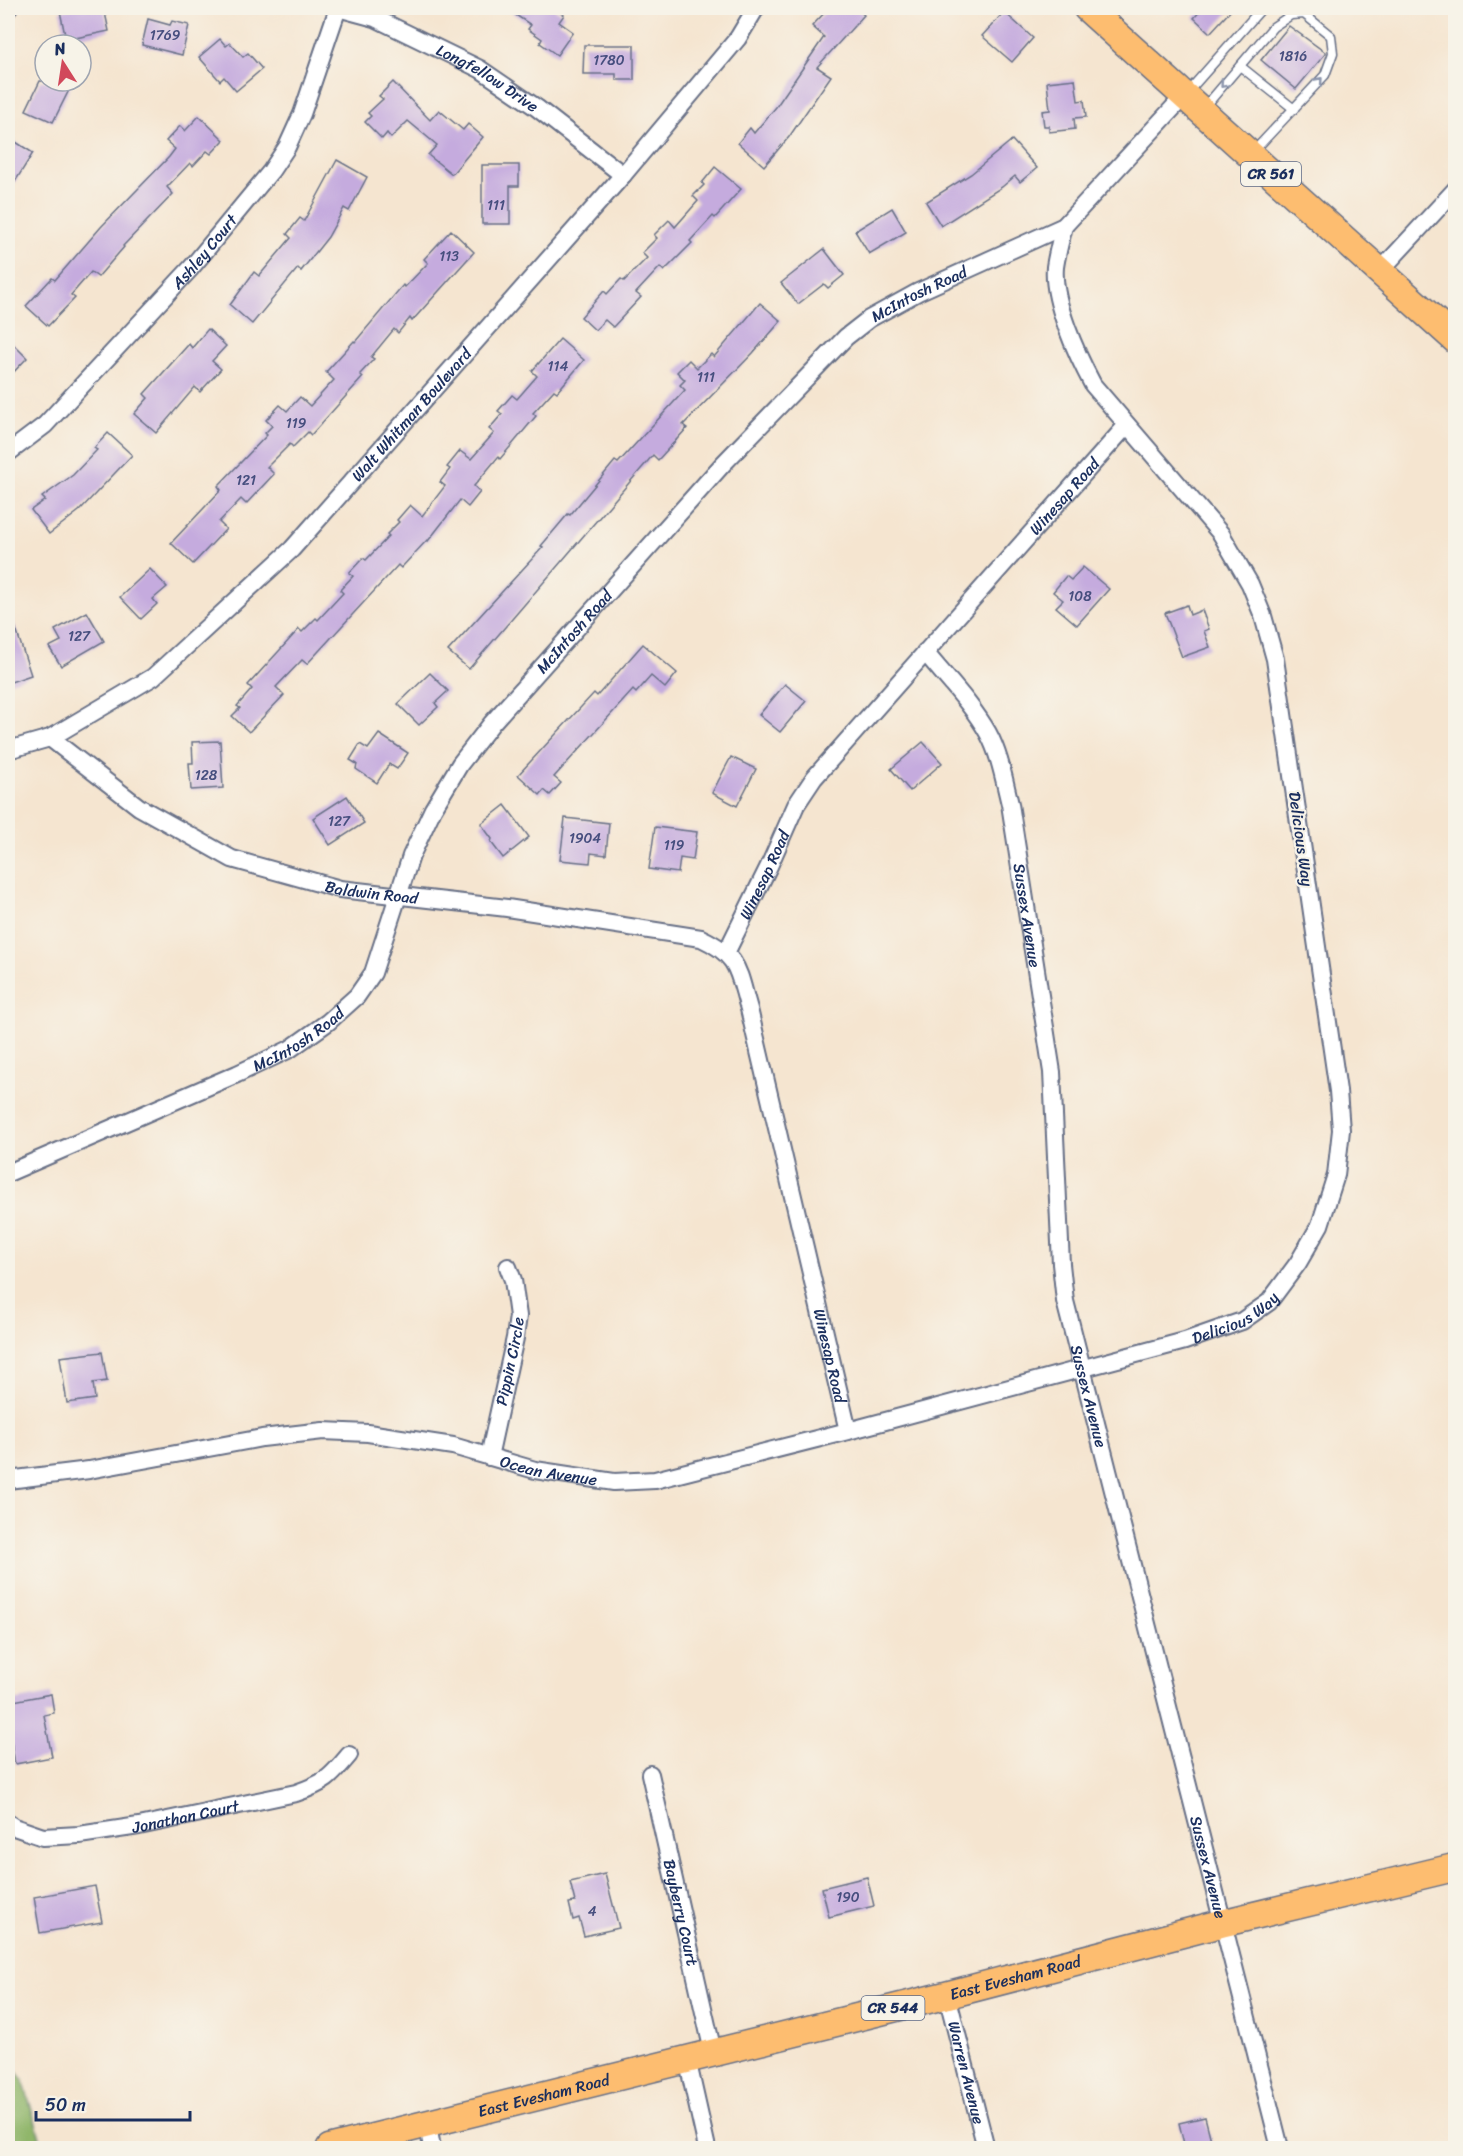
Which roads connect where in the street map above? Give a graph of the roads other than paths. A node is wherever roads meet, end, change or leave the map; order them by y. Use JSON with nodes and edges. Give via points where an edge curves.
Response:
{"nodes":[{"id":1,"x":338,"y":8,"type":"edge"},
{"id":2,"x":756,"y":8,"type":"edge"},
{"id":3,"x":1087,"y":8,"type":"edge"},
{"id":4,"x":1262,"y":8,"type":"edge"},
{"id":5,"x":1240,"y":66,"type":"junction"},
{"id":6,"x":1193,"y":103,"type":"junction"},
{"id":7,"x":1294,"y":108,"type":"junction"},
{"id":8,"x":1250,"y":154,"type":"junction"},
{"id":9,"x":623,"y":175,"type":"junction"},
{"id":10,"x":1455,"y":189,"type":"edge"},
{"id":11,"x":1064,"y":226,"type":"junction"},
{"id":12,"x":1380,"y":271,"type":"junction"},
{"id":13,"x":1455,"y":340,"type":"edge"},
{"id":14,"x":1127,"y":425,"type":"junction"},
{"id":15,"x":8,"y":453,"type":"edge"},
{"id":16,"x":925,"y":651,"type":"junction"},
{"id":17,"x":50,"y":738,"type":"junction"},
{"id":18,"x":8,"y":750,"type":"edge"},
{"id":19,"x":398,"y":896,"type":"junction"},
{"id":20,"x":726,"y":953,"type":"junction"},
{"id":21,"x":8,"y":1173,"type":"edge"},
{"id":22,"x":508,"y":1267,"type":"dead end"},
{"id":23,"x":1083,"y":1368,"type":"junction"},
{"id":24,"x":848,"y":1431,"type":"junction"},
{"id":25,"x":489,"y":1457,"type":"junction"},
{"id":26,"x":8,"y":1480,"type":"edge"},
{"id":27,"x":349,"y":1755,"type":"dead end"},
{"id":28,"x":650,"y":1774,"type":"dead end"},
{"id":29,"x":8,"y":1823,"type":"edge"},
{"id":30,"x":1455,"y":1867,"type":"edge"},
{"id":31,"x":1223,"y":1923,"type":"junction"},
{"id":32,"x":947,"y":1995,"type":"junction"},
{"id":33,"x":713,"y":2052,"type":"junction"},
{"id":34,"x":687,"y":2059,"type":"junction"},
{"id":35,"x":430,"y":2137,"type":"edge"},
{"id":36,"x":330,"y":2148,"type":"edge"},
{"id":37,"x":707,"y":2148,"type":"edge"},
{"id":38,"x":986,"y":2148,"type":"edge"},
{"id":39,"x":1280,"y":2148,"type":"edge"}],
"edges":[{"from":1,"to":9,"type":"street","name":"Longfellow Drive","via":[[375,18],[480,69]]},
{"from":1,"to":15,"type":"street","name":"Ashley Court","via":[[302,114],[271,171],[191,268],[45,425]]},
{"from":2,"to":9,"type":"street","name":"Walt Whitman Boulevard","via":[[738,38]]},
{"from":3,"to":6,"type":"main road","number":"CR 561"},
{"from":4,"to":6,"type":"lane"},
{"from":5,"to":6,"type":"lane","one_way":true},
{"from":5,"to":7,"type":"lane"},
{"from":7,"to":5,"type":"lane","one_way":true,"via":[[1325,75],[1334,53],[1331,36],[1304,14],[1291,15],[1273,27]]},
{"from":6,"to":8,"type":"main road","number":"CR 561"},
{"from":6,"to":11,"type":"street","name":"McIntosh Road"},
{"from":7,"to":8,"type":"lane"},
{"from":8,"to":12,"type":"main road","number":"CR 561"},
{"from":9,"to":17,"type":"street","name":"Walt Whitman Boulevard","via":[[292,549],[153,677]]},
{"from":10,"to":12,"type":"street"},
{"from":11,"to":14,"type":"street","name":"Delicious Way","via":[[1055,269],[1060,307],[1093,385]]},
{"from":11,"to":19,"type":"street","name":"McIntosh Road","via":[[918,292],[869,319],[846,337],[723,464],[492,723],[460,764],[433,809]]},
{"from":12,"to":13,"type":"main road","number":"CR 561"},
{"from":14,"to":16,"type":"street","name":"Winesap Road"},
{"from":14,"to":23,"type":"street","name":"Delicious Way","via":[[1221,534],[1250,584],[1263,616],[1275,659],[1341,1130],[1336,1175],[1320,1226],[1269,1302],[1242,1321],[1185,1341]]},
{"from":16,"to":20,"type":"street","name":"Winesap Road","via":[[814,778],[796,805]]},
{"from":16,"to":23,"type":"street","name":"Sussex Avenue","via":[[989,735],[1010,804],[1052,1072],[1065,1301]]},
{"from":17,"to":18,"type":"street","name":"Walt Whitman Boulevard"},
{"from":17,"to":19,"type":"street","name":"Baldwin Road","via":[[139,807],[232,859],[340,889]]},
{"from":19,"to":20,"type":"street","name":"Baldwin Road","via":[[507,908],[701,938]]},
{"from":19,"to":21,"type":"street","name":"McIntosh Road","via":[[373,973],[357,996],[290,1049]]},
{"from":20,"to":24,"type":"street","name":"Winesap Road","via":[[736,966],[749,1009]]},
{"from":22,"to":25,"type":"street","name":"Pippin Circle","via":[[518,1316]]},
{"from":23,"to":24,"type":"street","name":"Ocean Avenue"},
{"from":23,"to":31,"type":"street","name":"Sussex Avenue"},
{"from":24,"to":25,"type":"street","name":"Ocean Avenue","via":[[655,1480],[614,1482],[535,1470]]},
{"from":25,"to":26,"type":"street","name":"Ocean Avenue","via":[[453,1446],[368,1433],[323,1431]]},
{"from":27,"to":29,"type":"street","name":"Jonathan Court","via":[[321,1784],[296,1793],[139,1826],[43,1837]]},
{"from":28,"to":33,"type":"street","name":"Bayberry Court"},
{"from":30,"to":31,"type":"main road","name":"East Evesham Road","number":"CR 544"},
{"from":31,"to":32,"type":"main road","name":"East Evesham Road","number":"CR 544"},
{"from":31,"to":39,"type":"street","name":"Sussex Avenue"},
{"from":32,"to":33,"type":"main road","name":"East Evesham Road","number":"CR 544"},
{"from":32,"to":38,"type":"street","name":"Warren Avenue"},
{"from":33,"to":34,"type":"main road","name":"East Evesham Road","number":"CR 544"},
{"from":34,"to":35,"type":"main road","name":"East Evesham Road","number":"CR 544"},
{"from":34,"to":37,"type":"street"},
{"from":35,"to":36,"type":"main road","name":"East Evesham Road","number":"CR 544"}]}
